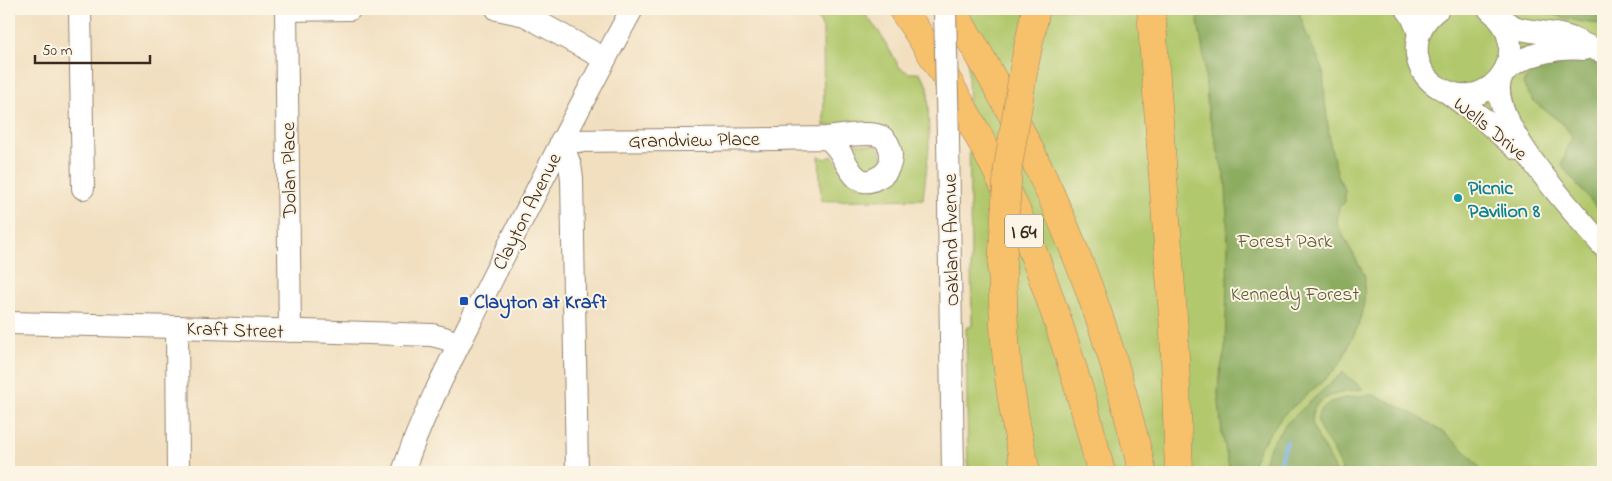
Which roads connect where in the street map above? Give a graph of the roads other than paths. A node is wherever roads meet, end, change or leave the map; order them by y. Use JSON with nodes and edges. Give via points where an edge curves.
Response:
{"nodes":[{"id":1,"x":80,"y":9,"type":"edge"},
{"id":2,"x":350,"y":9,"type":"edge"},
{"id":3,"x":497,"y":9,"type":"edge"},
{"id":4,"x":632,"y":9,"type":"edge"},
{"id":5,"x":902,"y":9,"type":"edge"},
{"id":6,"x":945,"y":9,"type":"edge"},
{"id":7,"x":950,"y":9,"type":"edge"},
{"id":8,"x":1036,"y":9,"type":"edge"},
{"id":9,"x":1151,"y":9,"type":"edge"},
{"id":10,"x":1407,"y":9,"type":"edge"},
{"id":11,"x":1438,"y":9,"type":"edge"},
{"id":12,"x":286,"y":10,"type":"edge"},
{"id":13,"x":1493,"y":12,"type":"edge"},
{"id":14,"x":1419,"y":33,"type":"junction"},
{"id":15,"x":1599,"y":51,"type":"edge"},
{"id":16,"x":605,"y":59,"type":"junction"},
{"id":17,"x":1504,"y":72,"type":"junction"},
{"id":18,"x":1447,"y":92,"type":"junction"},
{"id":19,"x":828,"y":138,"type":"dead end"},
{"id":20,"x":561,"y":140,"type":"junction"},
{"id":21,"x":1534,"y":164,"type":"junction"},
{"id":22,"x":83,"y":188,"type":"dead end"},
{"id":23,"x":1603,"y":246,"type":"edge"},
{"id":24,"x":9,"y":323,"type":"edge"},
{"id":25,"x":177,"y":327,"type":"junction"},
{"id":26,"x":290,"y":332,"type":"junction"},
{"id":27,"x":459,"y":344,"type":"junction"},
{"id":28,"x":178,"y":472,"type":"edge"},
{"id":29,"x":404,"y":472,"type":"edge"},
{"id":30,"x":578,"y":472,"type":"edge"},
{"id":31,"x":953,"y":472,"type":"edge"},
{"id":32,"x":1026,"y":472,"type":"edge"},
{"id":33,"x":1101,"y":472,"type":"edge"},
{"id":34,"x":1142,"y":472,"type":"edge"},
{"id":35,"x":1179,"y":472,"type":"edge"}],
"edges":[{"from":1,"to":22,"type":"street"},
{"from":2,"to":12,"type":"street"},
{"from":3,"to":16,"type":"street","via":[[524,15]]},
{"from":4,"to":16,"type":"street","name":"Clayton Avenue"},
{"from":5,"to":33,"type":"highway","number":"I 64","via":[[972,125],[1018,215],[1056,314]]},
{"from":6,"to":31,"type":"street","name":"Oakland Avenue","bridge":true},
{"from":7,"to":34,"type":"highway","number":"I 64","via":[[1032,154],[1077,256],[1113,361]]},
{"from":8,"to":32,"type":"highway","bridge":true,"via":[[1008,167],[1002,268],[1010,383]]},
{"from":9,"to":35,"type":"highway","via":[[1174,331]]},
{"from":10,"to":14,"type":"street"},
{"from":11,"to":14,"type":"street","via":[[1424,22]]},
{"from":12,"to":26,"type":"street","name":"Dolan Place"},
{"from":13,"to":15,"type":"street","via":[[1520,29],[1550,32]]},
{"from":13,"to":17,"type":"street","name":"Wells Drive","via":[[1504,24],[1508,35],[1510,57]]},
{"from":14,"to":18,"type":"street","name":"Wells Drive","via":[[1416,47],[1424,75]]},
{"from":15,"to":17,"type":"street","via":[[1569,48],[1547,52],[1528,57]]},
{"from":16,"to":20,"type":"street","name":"Clayton Avenue"},
{"from":17,"to":18,"type":"street","via":[[1488,88],[1471,95]]},
{"from":17,"to":21,"type":"street","name":"Wells Drive","via":[[1498,88],[1502,107]]},
{"from":18,"to":21,"type":"street","name":"Wells Drive"},
{"from":19,"to":20,"type":"street","name":"Grandview Place"},
{"from":20,"to":27,"type":"street","name":"Clayton Avenue"},
{"from":20,"to":30,"type":"street","via":[[572,178]]},
{"from":21,"to":23,"type":"street","name":"Wells Drive"},
{"from":24,"to":25,"type":"street","name":"Kraft Street"},
{"from":25,"to":26,"type":"street","name":"Kraft Street"},
{"from":25,"to":28,"type":"street"},
{"from":26,"to":27,"type":"street","name":"Kraft Street","via":[[432,335]]},
{"from":27,"to":29,"type":"street","name":"Clayton Avenue","via":[[417,434]]}]}
